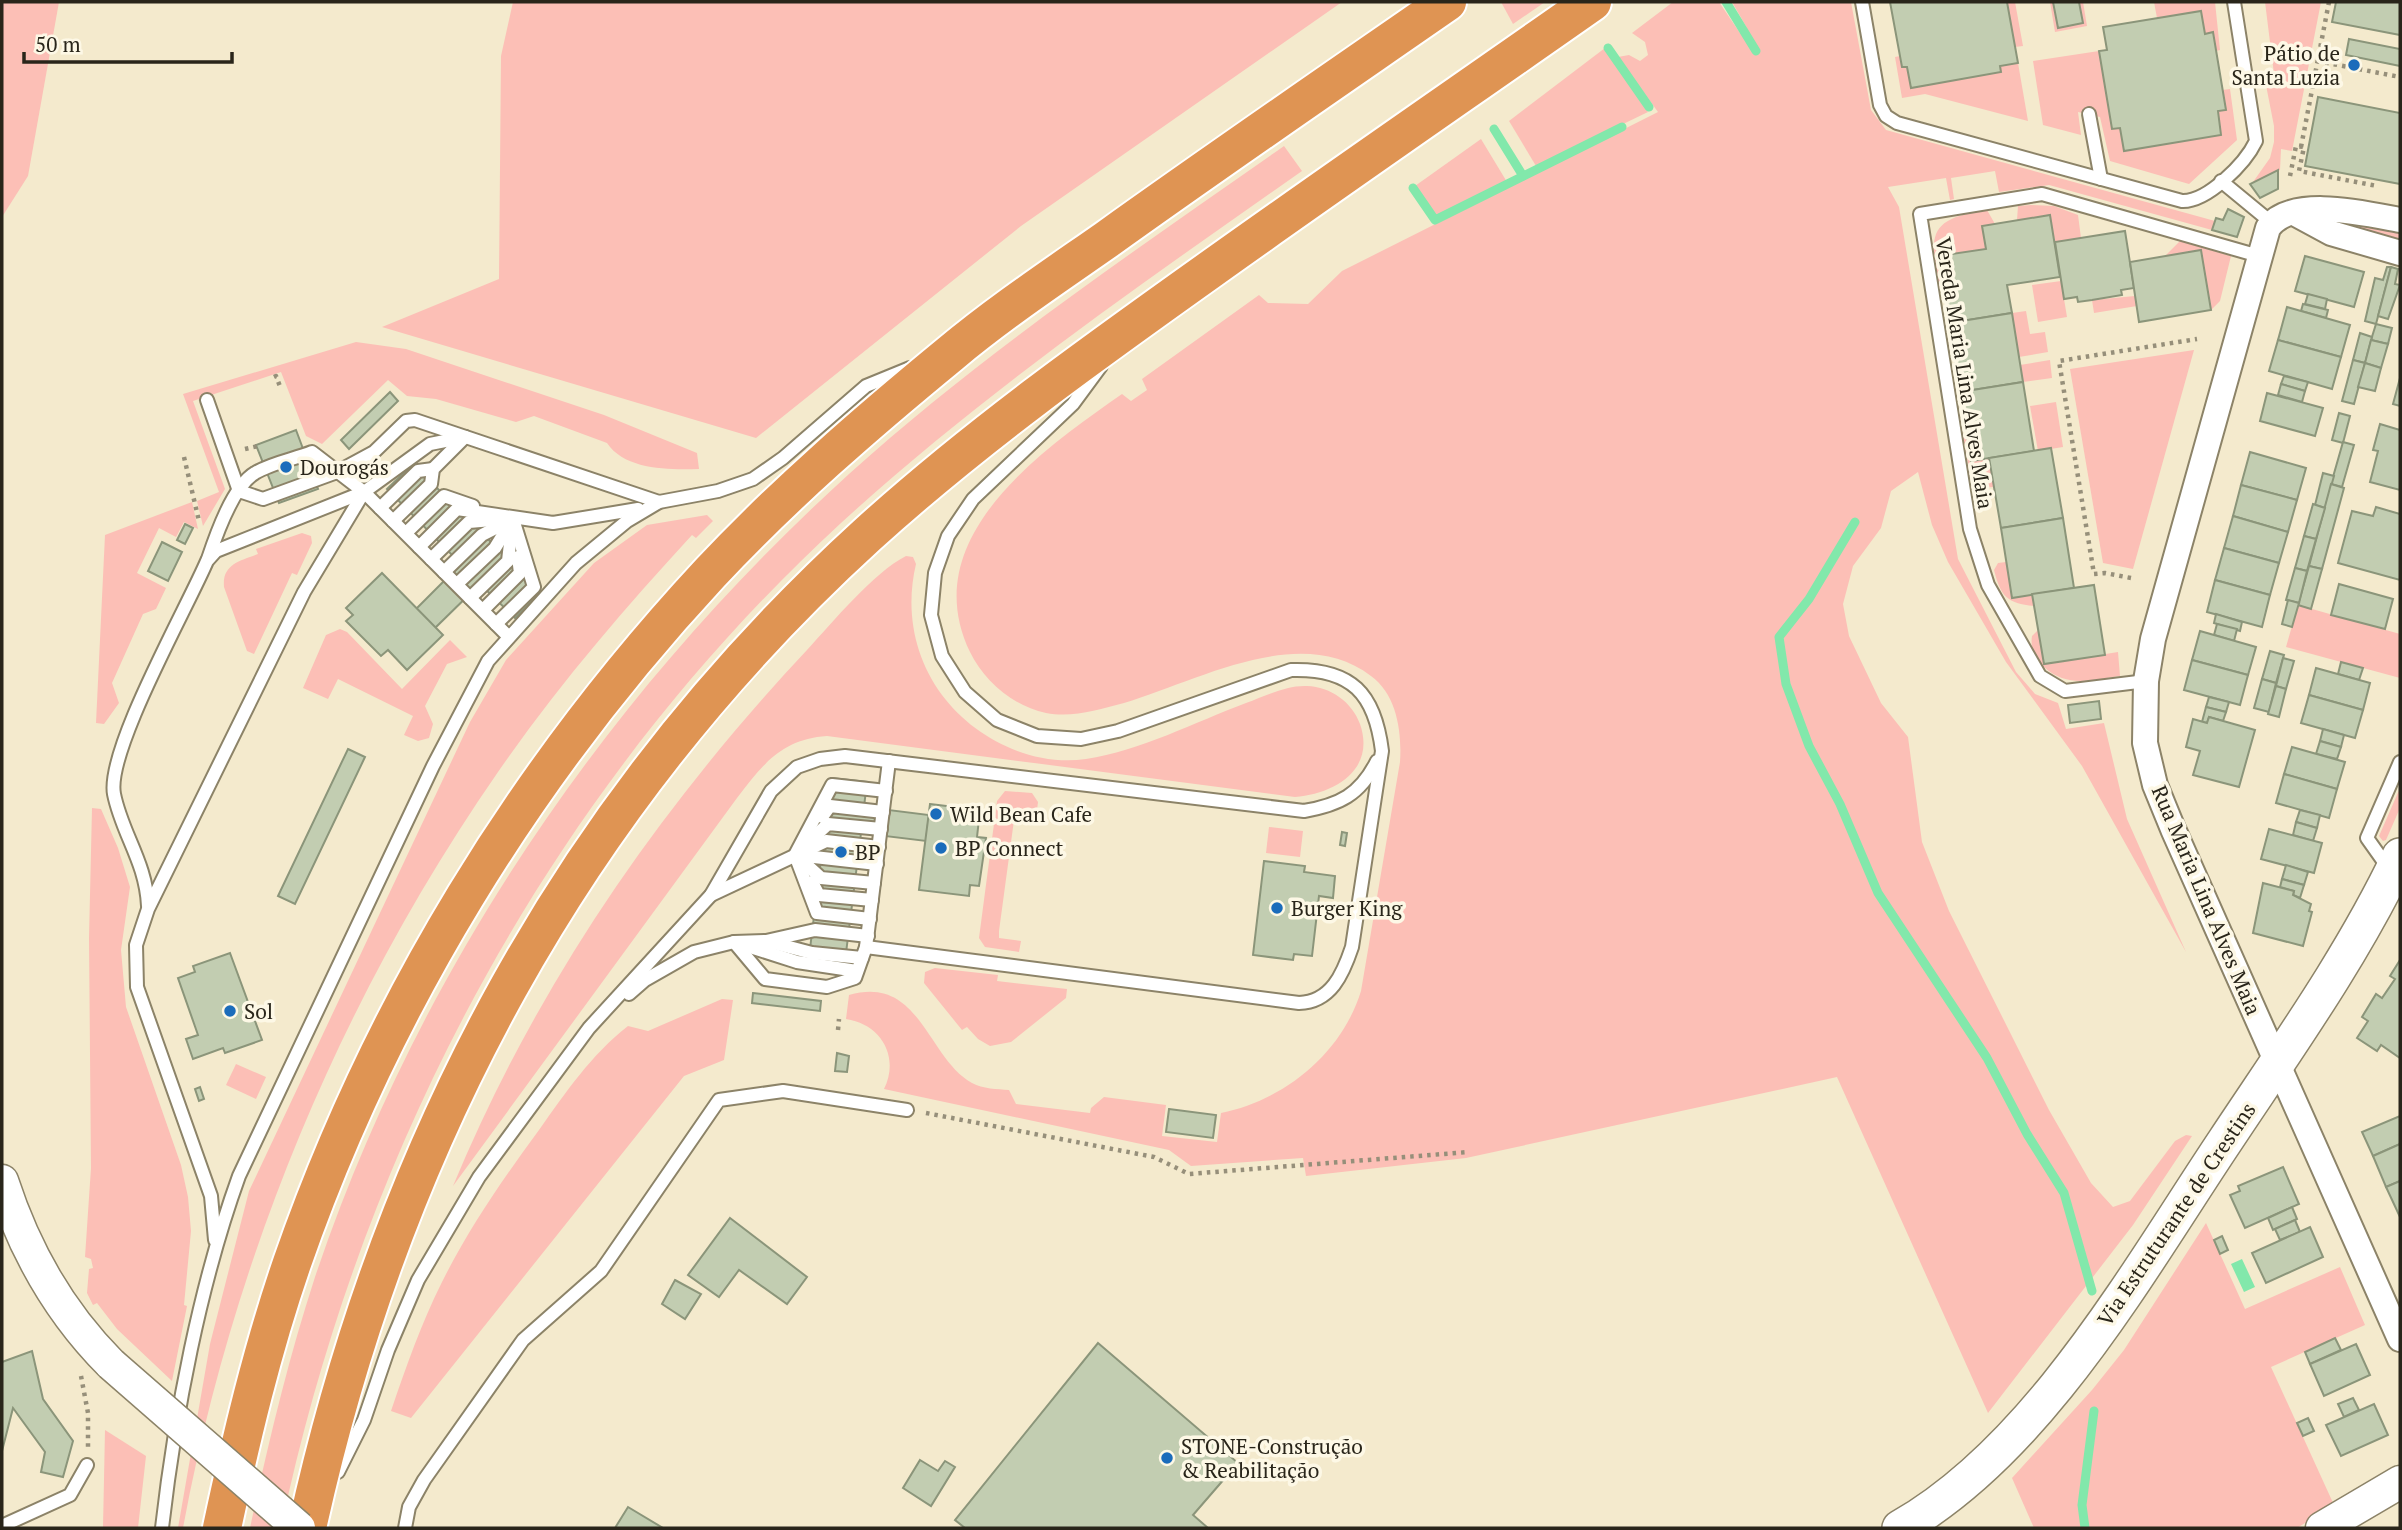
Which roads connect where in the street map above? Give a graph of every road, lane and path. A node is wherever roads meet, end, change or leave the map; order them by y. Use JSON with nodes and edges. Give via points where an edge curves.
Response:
{"nodes":[{"id":1,"x":1447,"y":2,"type":"edge"},
{"id":2,"x":1592,"y":2,"type":"edge"},
{"id":3,"x":1862,"y":2,"type":"edge"},
{"id":4,"x":2234,"y":2,"type":"edge"},
{"id":5,"x":2329,"y":2,"type":"edge"},
{"id":6,"x":2317,"y":61,"type":"junction"},
{"id":7,"x":2400,"y":77,"type":"edge"},
{"id":8,"x":2089,"y":114,"type":"dead end"},
{"id":9,"x":2301,"y":147,"type":"junction"},
{"id":10,"x":2290,"y":176,"type":"dead end"},
{"id":11,"x":2101,"y":179,"type":"junction"},
{"id":12,"x":2221,"y":181,"type":"junction"},
{"id":13,"x":2388,"y":188,"type":"dead end"},
{"id":14,"x":2283,"y":218,"type":"junction"},
{"id":15,"x":2400,"y":220,"type":"edge"},
{"id":16,"x":2400,"y":253,"type":"edge"},
{"id":17,"x":2259,"y":256,"type":"junction"},
{"id":18,"x":1130,"y":326,"type":"junction"},
{"id":19,"x":2197,"y":339,"type":"dead end"},
{"id":20,"x":954,"y":350,"type":"junction"},
{"id":21,"x":274,"y":377,"type":"dead end"},
{"id":22,"x":281,"y":389,"type":"dead end"},
{"id":23,"x":206,"y":400,"type":"dead end"},
{"id":24,"x":465,"y":437,"type":"junction"},
{"id":25,"x":243,"y":444,"type":"dead end"},
{"id":26,"x":257,"y":444,"type":"dead end"},
{"id":27,"x":184,"y":457,"type":"dead end"},
{"id":28,"x":433,"y":469,"type":"junction"},
{"id":29,"x":337,"y":472,"type":"junction"},
{"id":30,"x":239,"y":491,"type":"junction"},
{"id":31,"x":364,"y":492,"type":"junction"},
{"id":32,"x":659,"y":502,"type":"junction"},
{"id":33,"x":380,"y":508,"type":"junction"},
{"id":34,"x":513,"y":519,"type":"junction"},
{"id":35,"x":393,"y":521,"type":"junction"},
{"id":36,"x":406,"y":533,"type":"junction"},
{"id":37,"x":419,"y":547,"type":"junction"},
{"id":38,"x":431,"y":559,"type":"junction"},
{"id":39,"x":207,"y":561,"type":"junction"},
{"id":40,"x":444,"y":572,"type":"junction"},
{"id":41,"x":2131,"y":578,"type":"dead end"},
{"id":42,"x":457,"y":584,"type":"junction"},
{"id":43,"x":470,"y":598,"type":"junction"},
{"id":44,"x":483,"y":610,"type":"junction"},
{"id":45,"x":496,"y":624,"type":"junction"},
{"id":46,"x":509,"y":637,"type":"junction"},
{"id":47,"x":2146,"y":681,"type":"junction"},
{"id":48,"x":1382,"y":751,"type":"junction"},
{"id":49,"x":889,"y":761,"type":"junction"},
{"id":50,"x":2400,"y":762,"type":"edge"},
{"id":51,"x":886,"y":791,"type":"junction"},
{"id":52,"x":883,"y":812,"type":"junction"},
{"id":53,"x":881,"y":829,"type":"junction"},
{"id":54,"x":878,"y":847,"type":"junction"},
{"id":55,"x":795,"y":855,"type":"junction"},
{"id":56,"x":877,"y":864,"type":"junction"},
{"id":57,"x":2396,"y":865,"type":"edge"},
{"id":58,"x":874,"y":883,"type":"junction"},
{"id":59,"x":711,"y":895,"type":"junction"},
{"id":60,"x":872,"y":900,"type":"junction"},
{"id":61,"x":148,"y":909,"type":"junction"},
{"id":62,"x":870,"y":919,"type":"junction"},
{"id":63,"x":766,"y":941,"type":"junction"},
{"id":64,"x":734,"y":942,"type":"junction"},
{"id":65,"x":863,"y":953,"type":"junction"},
{"id":66,"x":839,"y":1019,"type":"dead end"},
{"id":67,"x":589,"y":1028,"type":"junction"},
{"id":68,"x":838,"y":1030,"type":"dead end"},
{"id":69,"x":2277,"y":1061,"type":"junction"},
{"id":70,"x":907,"y":1110,"type":"joint"},
{"id":71,"x":1469,"y":1152,"type":"dead end"},
{"id":72,"x":2,"y":1181,"type":"edge"},
{"id":73,"x":216,"y":1248,"type":"junction"},
{"id":74,"x":2400,"y":1339,"type":"edge"},
{"id":75,"x":79,"y":1363,"type":"dead end"},
{"id":76,"x":88,"y":1465,"type":"joint"},
{"id":77,"x":2400,"y":1482,"type":"edge"},
{"id":78,"x":2,"y":1526,"type":"edge"},
{"id":79,"x":162,"y":1528,"type":"edge"},
{"id":80,"x":222,"y":1528,"type":"edge"},
{"id":81,"x":299,"y":1528,"type":"edge"},
{"id":82,"x":308,"y":1528,"type":"edge"},
{"id":83,"x":405,"y":1528,"type":"edge"},
{"id":84,"x":1900,"y":1528,"type":"edge"},
{"id":85,"x":2322,"y":1528,"type":"edge"}],
"edges":[{"from":1,"to":20,"type":"highway"},
{"from":2,"to":18,"type":"highway"},
{"from":3,"to":11,"type":"lane","via":[[1880,105],[1886,116],[1897,123]]},
{"from":4,"to":12,"type":"lane","via":[[2256,141]]},
{"from":5,"to":6,"type":"path"},
{"from":6,"to":7,"type":"path"},
{"from":6,"to":9,"type":"path"},
{"from":8,"to":11,"type":"lane"},
{"from":9,"to":10,"type":"path","via":[[2296,146]]},
{"from":9,"to":13,"type":"path","via":[[2299,171]]},
{"from":11,"to":12,"type":"lane","via":[[2182,201],[2204,197]]},
{"from":12,"to":14,"type":"lane"},
{"from":14,"to":15,"type":"street","via":[[2337,208]]},
{"from":14,"to":16,"type":"street"},
{"from":14,"to":17,"type":"street","name":"Rua Maria Lina Alves Maia"},
{"from":17,"to":47,"type":"street","name":"Rua Maria Lina Alves Maia","via":[[2153,639]]},
{"from":17,"to":47,"type":"lane","name":"Vereda Maria Lina Alves Maia","via":[[2042,194],[1920,214],[1970,529],[1988,585],[2040,676],[2051,683],[2065,691]]},
{"from":18,"to":48,"type":"lane","via":[[1073,404],[973,499],[947,536],[935,573],[931,615],[942,656],[965,692],[997,720],[1038,736],[1081,739],[1118,731],[1291,670],[1314,670],[1364,693],[1378,720]]},
{"from":18,"to":82,"type":"highway","via":[[1025,404],[865,537],[728,678],[612,824],[522,962],[425,1152],[344,1377]]},
{"from":19,"to":41,"type":"path","via":[[2059,360],[2094,574]]},
{"from":20,"to":32,"type":"lane","via":[[866,386],[753,478],[718,491]]},
{"from":20,"to":80,"type":"highway","via":[[788,495],[680,606],[559,753],[472,884],[398,1014],[326,1174],[271,1328]]},
{"from":21,"to":22,"type":"path"},
{"from":23,"to":30,"type":"lane"},
{"from":24,"to":28,"type":"lane"},
{"from":24,"to":29,"type":"lane","via":[[406,421],[374,452]]},
{"from":24,"to":31,"type":"lane","via":[[430,444]]},
{"from":24,"to":32,"type":"lane"},
{"from":25,"to":26,"type":"path","via":[[246,450]]},
{"from":27,"to":39,"type":"path"},
{"from":28,"to":33,"type":"lane","via":[[418,471]]},
{"from":28,"to":35,"type":"lane","via":[[431,484]]},
{"from":29,"to":30,"type":"lane","via":[[263,499]]},
{"from":29,"to":30,"type":"lane","via":[[312,452],[254,473]]},
{"from":29,"to":31,"type":"lane"},
{"from":30,"to":39,"type":"lane"},
{"from":31,"to":33,"type":"lane"},
{"from":31,"to":39,"type":"lane","via":[[216,551]]},
{"from":31,"to":61,"type":"lane","via":[[304,592]]},
{"from":32,"to":34,"type":"lane","via":[[552,523]]},
{"from":32,"to":46,"type":"lane","via":[[627,520],[592,549]]},
{"from":33,"to":35,"type":"lane"},
{"from":34,"to":36,"type":"lane","via":[[444,496]]},
{"from":34,"to":37,"type":"lane","via":[[457,509]]},
{"from":34,"to":38,"type":"lane","via":[[469,522]]},
{"from":34,"to":40,"type":"lane","via":[[482,535]]},
{"from":34,"to":42,"type":"lane","via":[[495,548]]},
{"from":34,"to":43,"type":"lane","via":[[508,561]]},
{"from":34,"to":44,"type":"lane","via":[[520,573]]},
{"from":34,"to":45,"type":"lane","via":[[534,587]]},
{"from":35,"to":36,"type":"lane"},
{"from":36,"to":37,"type":"lane"},
{"from":37,"to":38,"type":"lane"},
{"from":38,"to":40,"type":"lane"},
{"from":39,"to":61,"type":"lane","via":[[130,727],[116,769],[114,793],[142,867]]},
{"from":40,"to":42,"type":"lane"},
{"from":42,"to":43,"type":"lane"},
{"from":43,"to":44,"type":"lane"},
{"from":44,"to":45,"type":"lane"},
{"from":45,"to":46,"type":"lane"},
{"from":46,"to":73,"type":"lane","via":[[488,662],[421,791],[239,1176]]},
{"from":47,"to":69,"type":"street","name":"Rua Maria Lina Alves Maia","via":[[2146,743],[2155,785]]},
{"from":48,"to":49,"type":"lane","via":[[1358,789],[1336,806],[1304,811]]},
{"from":48,"to":65,"type":"lane","via":[[1352,947],[1336,983],[1312,1003]]},
{"from":49,"to":51,"type":"lane"},
{"from":49,"to":59,"type":"lane","via":[[845,756],[797,766],[771,791]]},
{"from":50,"to":57,"type":"lane","via":[[2367,838]]},
{"from":51,"to":52,"type":"lane"},
{"from":51,"to":55,"type":"lane","via":[[832,785]]},
{"from":52,"to":53,"type":"lane"},
{"from":52,"to":55,"type":"lane","via":[[830,806]]},
{"from":53,"to":54,"type":"lane"},
{"from":53,"to":55,"type":"lane","via":[[828,824]]},
{"from":54,"to":55,"type":"lane","via":[[826,841]]},
{"from":54,"to":56,"type":"lane"},
{"from":55,"to":56,"type":"lane"},
{"from":55,"to":58,"type":"lane","via":[[821,878]]},
{"from":55,"to":59,"type":"lane"},
{"from":55,"to":60,"type":"lane","via":[[819,895]]},
{"from":55,"to":62,"type":"lane","via":[[817,913]]},
{"from":56,"to":58,"type":"lane"},
{"from":57,"to":69,"type":"main road","name":"Via Estruturante de Crestins","via":[[2352,945]]},
{"from":58,"to":60,"type":"lane"},
{"from":59,"to":67,"type":"lane"},
{"from":60,"to":62,"type":"lane"},
{"from":61,"to":73,"type":"lane","via":[[136,945],[137,987],[211,1196]]},
{"from":62,"to":65,"type":"lane"},
{"from":63,"to":64,"type":"lane"},
{"from":63,"to":65,"type":"lane","via":[[812,953]]},
{"from":63,"to":65,"type":"lane","via":[[815,930]]},
{"from":64,"to":65,"type":"lane","via":[[797,962]]},
{"from":64,"to":65,"type":"lane","via":[[765,979],[827,987],[855,978]]},
{"from":64,"to":67,"type":"lane","via":[[694,952],[645,980]]},
{"from":66,"to":68,"type":"path"},
{"from":67,"to":82,"type":"lane","via":[[479,1177],[446,1230],[413,1291],[364,1420]]},
{"from":69,"to":74,"type":"street","name":"Rua Maria Lina Alves Maia"},
{"from":69,"to":84,"type":"main road","name":"Via Estruturante de Crestins","via":[[2074,1365],[1973,1475]]},
{"from":70,"to":71,"type":"path","via":[[1154,1157],[1189,1174]]},
{"from":70,"to":83,"type":"lane","via":[[783,1091],[719,1100],[601,1271],[523,1340],[424,1480],[409,1507]]},
{"from":72,"to":81,"type":"street","bridge":true,"via":[[15,1224],[52,1290],[111,1364]]},
{"from":73,"to":79,"type":"lane"},
{"from":75,"to":76,"type":"path","via":[[88,1413]]},
{"from":76,"to":78,"type":"lane","via":[[70,1495]]},
{"from":77,"to":85,"type":"street"}]}
